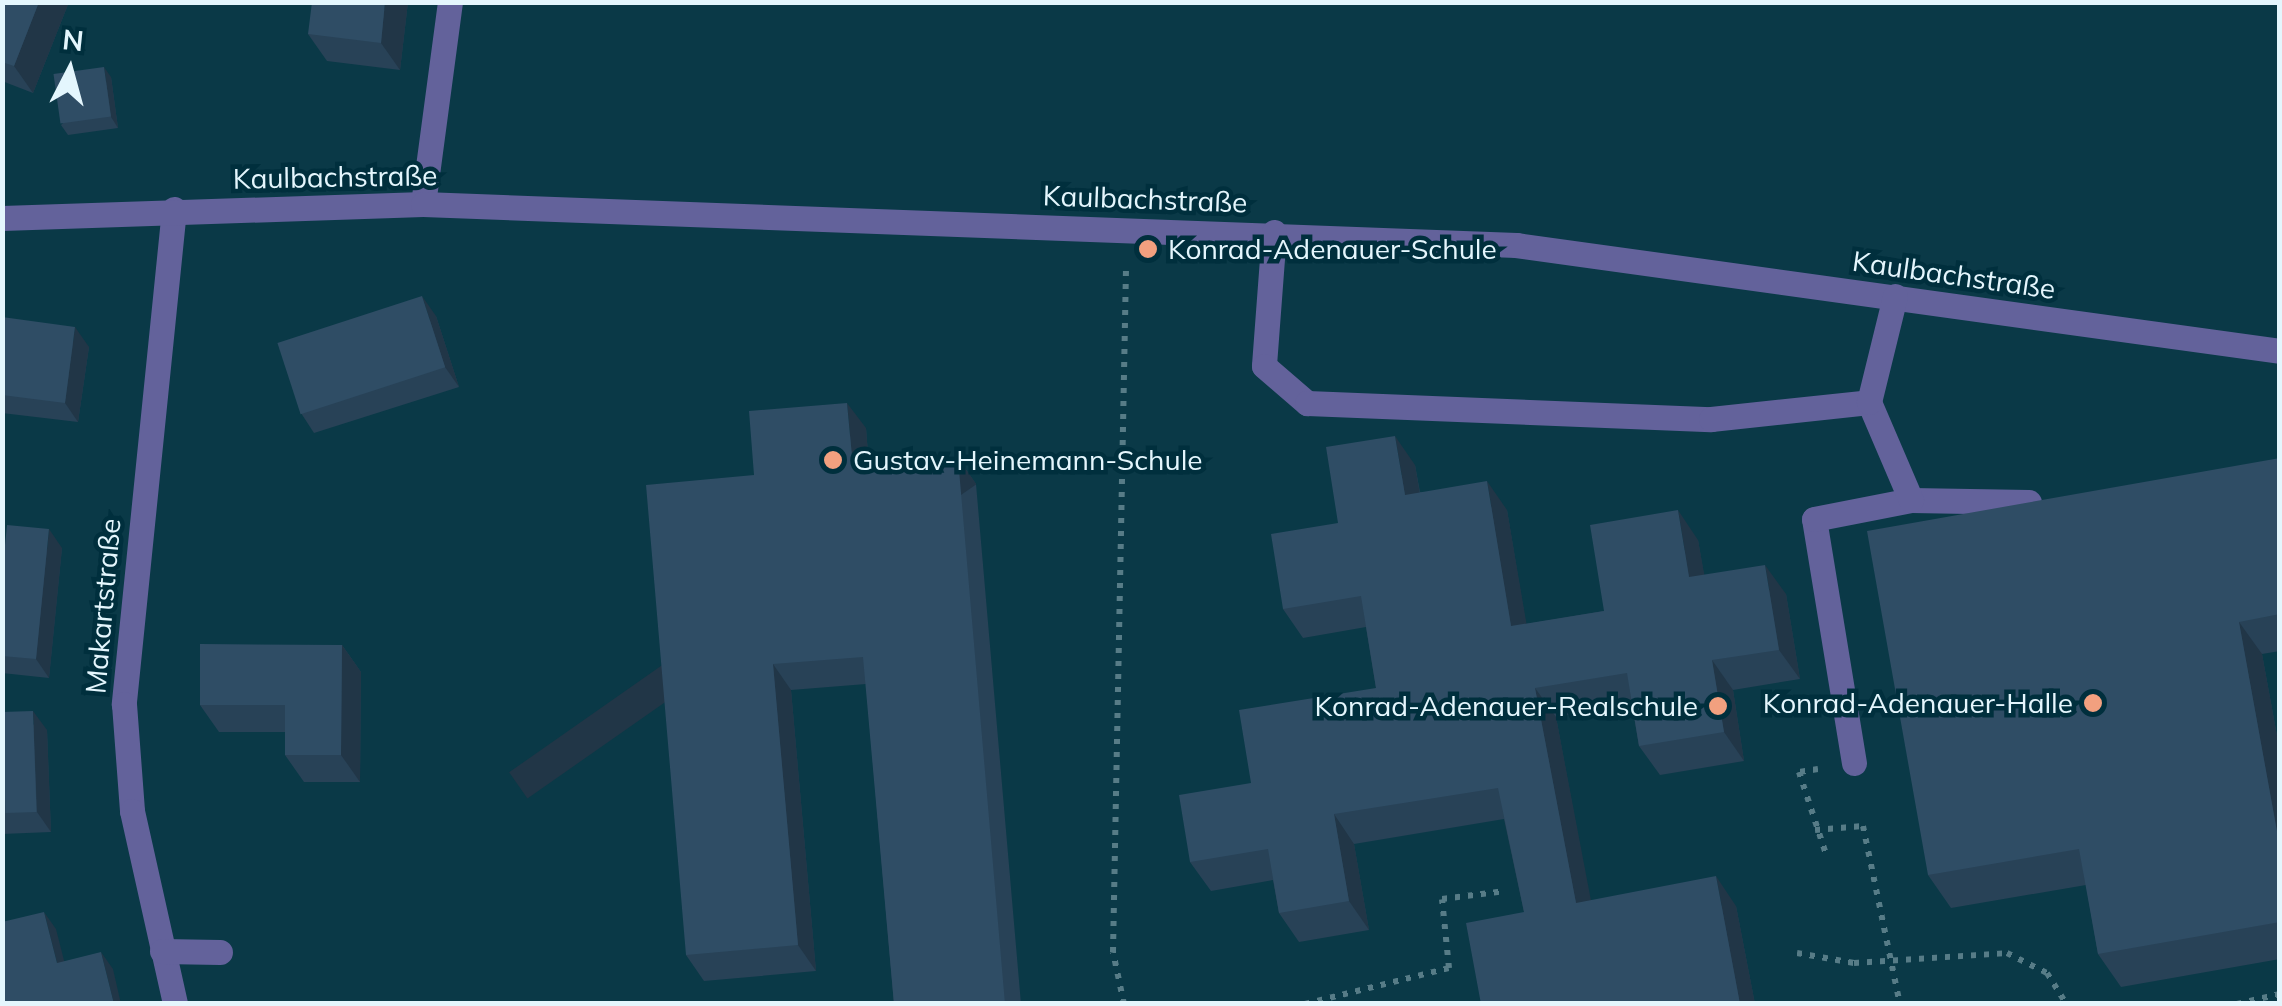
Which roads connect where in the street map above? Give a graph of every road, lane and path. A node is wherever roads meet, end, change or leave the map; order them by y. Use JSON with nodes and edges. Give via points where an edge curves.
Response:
{"nodes":[{"id":1,"x":450,"y":2,"type":"edge"},
{"id":2,"x":423,"y":204,"type":"junction"},
{"id":3,"x":174,"y":209,"type":"junction"},
{"id":4,"x":2,"y":218,"type":"edge"},
{"id":5,"x":1126,"y":230,"type":"junction"},
{"id":6,"x":1274,"y":232,"type":"junction"},
{"id":7,"x":1895,"y":296,"type":"junction"},
{"id":8,"x":2280,"y":351,"type":"edge"},
{"id":9,"x":1870,"y":402,"type":"junction"},
{"id":10,"x":1911,"y":500,"type":"junction"},
{"id":11,"x":2029,"y":502,"type":"edge"},
{"id":12,"x":1854,"y":763,"type":"dead end"},
{"id":13,"x":1799,"y":772,"type":"dead end"},
{"id":14,"x":1815,"y":830,"type":"junction"},
{"id":15,"x":1826,"y":854,"type":"dead end"},
{"id":16,"x":1506,"y":891,"type":"dead end"},
{"id":17,"x":162,"y":952,"type":"junction"},
{"id":18,"x":220,"y":952,"type":"dead end"},
{"id":19,"x":1797,"y":953,"type":"dead end"},
{"id":20,"x":1892,"y":961,"type":"junction"},
{"id":21,"x":2280,"y":994,"type":"edge"},
{"id":22,"x":175,"y":1004,"type":"edge"},
{"id":23,"x":1124,"y":1004,"type":"edge"},
{"id":24,"x":1305,"y":1004,"type":"edge"},
{"id":25,"x":1900,"y":1004,"type":"edge"},
{"id":26,"x":2066,"y":1004,"type":"edge"},
{"id":27,"x":2237,"y":1004,"type":"edge"}],
"edges":[{"from":1,"to":2,"type":"street"},
{"from":2,"to":3,"type":"street","name":"Kaulbachstraße"},
{"from":2,"to":5,"type":"street","name":"Kaulbachstraße"},
{"from":3,"to":4,"type":"street","name":"Kaulbachstraße"},
{"from":3,"to":17,"type":"street","name":"Makartstraße","via":[[124,704],[132,811]]},
{"from":5,"to":6,"type":"street","name":"Kaulbachstraße"},
{"from":5,"to":23,"type":"path","via":[[1112,952]]},
{"from":6,"to":7,"type":"street","name":"Kaulbachstraße","via":[[1516,245]]},
{"from":6,"to":9,"type":"street","via":[[1264,366],[1308,403],[1711,419]]},
{"from":7,"to":8,"type":"street","name":"Kaulbachstraße"},
{"from":7,"to":9,"type":"street"},
{"from":9,"to":10,"type":"street"},
{"from":10,"to":11,"type":"street"},
{"from":10,"to":12,"type":"street","via":[[1814,519]]},
{"from":13,"to":14,"type":"path"},
{"from":14,"to":15,"type":"path"},
{"from":14,"to":20,"type":"path","via":[[1863,826]]},
{"from":16,"to":24,"type":"path","via":[[1442,899],[1449,968]]},
{"from":17,"to":18,"type":"street"},
{"from":17,"to":22,"type":"street","name":"Makartstraße"},
{"from":19,"to":20,"type":"path"},
{"from":20,"to":25,"type":"path"},
{"from":20,"to":26,"type":"path","via":[[2008,954],[2047,973]]},
{"from":21,"to":27,"type":"path"}]}
